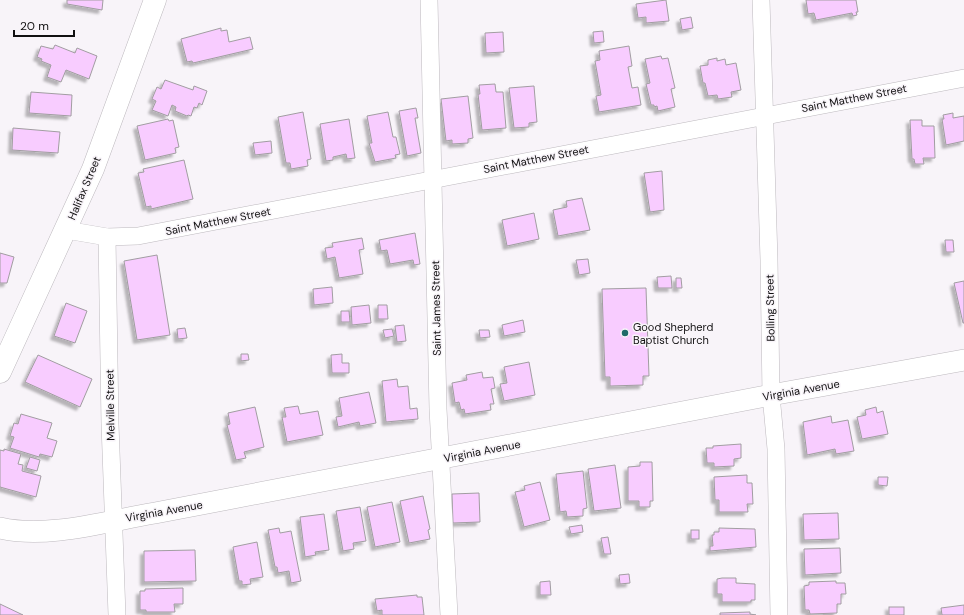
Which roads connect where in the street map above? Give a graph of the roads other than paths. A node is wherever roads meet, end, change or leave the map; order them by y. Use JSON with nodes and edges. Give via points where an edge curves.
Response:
{"nodes":[{"id":1,"x":155,"y":0,"type":"edge"},
{"id":2,"x":429,"y":0,"type":"edge"},
{"id":3,"x":761,"y":0,"type":"edge"},
{"id":4,"x":964,"y":78,"type":"edge"},
{"id":5,"x":765,"y":115,"type":"junction"},
{"id":6,"x":432,"y":179,"type":"junction"},
{"id":7,"x":66,"y":230,"type":"junction"},
{"id":8,"x":107,"y":237,"type":"junction"},
{"id":9,"x":964,"y":360,"type":"edge"},
{"id":10,"x":0,"y":372,"type":"edge"},
{"id":11,"x":771,"y":395,"type":"junction"},
{"id":12,"x":441,"y":458,"type":"junction"},
{"id":13,"x":114,"y":520,"type":"junction"},
{"id":14,"x":0,"y":528,"type":"edge"},
{"id":15,"x":117,"y":615,"type":"edge"},
{"id":16,"x":449,"y":615,"type":"edge"},
{"id":17,"x":779,"y":615,"type":"edge"}],
"edges":[{"from":1,"to":7,"type":"main road","name":"Halifax Street","via":[[93,169]]},
{"from":2,"to":6,"type":"street","name":"Saint James Street"},
{"from":3,"to":5,"type":"street","name":"Bolling Street"},
{"from":4,"to":5,"type":"street","name":"Saint Matthew Street"},
{"from":5,"to":6,"type":"street","name":"Saint Matthew Street"},
{"from":5,"to":11,"type":"street","name":"Bolling Street"},
{"from":6,"to":8,"type":"street","name":"Saint Matthew Street","via":[[138,236]]},
{"from":6,"to":12,"type":"street","name":"Saint James Street"},
{"from":7,"to":8,"type":"street"},
{"from":7,"to":10,"type":"main road","name":"Halifax Street"},
{"from":8,"to":13,"type":"street","name":"Melville Street"},
{"from":9,"to":11,"type":"street","name":"Virginia Avenue"},
{"from":11,"to":12,"type":"street","name":"Virginia Avenue"},
{"from":11,"to":17,"type":"street","name":"Bolling Street","via":[[776,449]]},
{"from":12,"to":13,"type":"street","name":"Virginia Avenue"},
{"from":12,"to":16,"type":"street","name":"Saint James Street"},
{"from":13,"to":14,"type":"street","name":"Virginia Avenue","via":[[62,529],[29,531]]},
{"from":13,"to":15,"type":"street","name":"Melville Street"}]}
